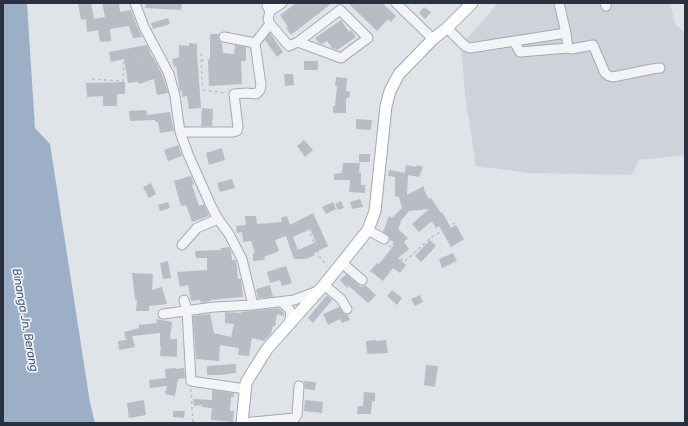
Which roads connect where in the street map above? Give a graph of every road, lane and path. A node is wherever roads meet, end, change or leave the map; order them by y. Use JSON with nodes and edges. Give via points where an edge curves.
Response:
{"nodes":[{"id":1,"x":135,"y":3,"type":"edge"},
{"id":2,"x":282,"y":3,"type":"edge"},
{"id":3,"x":396,"y":3,"type":"edge"},
{"id":4,"x":472,"y":3,"type":"edge"},
{"id":5,"x":560,"y":3,"type":"edge"},
{"id":6,"x":270,"y":7,"type":"edge"},
{"id":7,"x":270,"y":24,"type":"junction"},
{"id":8,"x":447,"y":28,"type":"junction"},
{"id":9,"x":566,"y":33,"type":"junction"},
{"id":10,"x":224,"y":37,"type":"dead end"},
{"id":11,"x":433,"y":39,"type":"junction"},
{"id":12,"x":514,"y":41,"type":"junction"},
{"id":13,"x":255,"y":42,"type":"junction"},
{"id":14,"x":298,"y":42,"type":"junction"},
{"id":15,"x":568,"y":48,"type":"junction"},
{"id":16,"x":157,"y":51,"type":"junction"},
{"id":17,"x":201,"y":53,"type":"dead end"},
{"id":18,"x":201,"y":60,"type":"junction"},
{"id":19,"x":228,"y":60,"type":"dead end"},
{"id":20,"x":660,"y":68,"type":"dead end"},
{"id":21,"x":92,"y":79,"type":"dead end"},
{"id":22,"x":234,"y":94,"type":"junction"},
{"id":23,"x":180,"y":132,"type":"junction"},
{"id":24,"x":218,"y":220,"type":"junction"},
{"id":25,"x":457,"y":222,"type":"dead end"},
{"id":26,"x":308,"y":228,"type":"dead end"},
{"id":27,"x":375,"y":234,"type":"junction"},
{"id":28,"x":182,"y":245,"type":"dead end"},
{"id":29,"x":345,"y":265,"type":"junction"},
{"id":30,"x":333,"y":274,"type":"junction"},
{"id":31,"x":208,"y":280,"type":"dead end"},
{"id":32,"x":362,"y":280,"type":"dead end"},
{"id":33,"x":325,"y":288,"type":"junction"},
{"id":34,"x":184,"y":300,"type":"dead end"},
{"id":35,"x":282,"y":302,"type":"junction"},
{"id":36,"x":253,"y":305,"type":"junction"},
{"id":37,"x":214,"y":307,"type":"junction"},
{"id":38,"x":347,"y":309,"type":"dead end"},
{"id":39,"x":187,"y":311,"type":"junction"},
{"id":40,"x":163,"y":314,"type":"dead end"},
{"id":41,"x":288,"y":326,"type":"junction"},
{"id":42,"x":191,"y":381,"type":"junction"},
{"id":43,"x":299,"y":386,"type":"dead end"},
{"id":44,"x":245,"y":389,"type":"junction"},
{"id":45,"x":193,"y":423,"type":"edge"},
{"id":46,"x":242,"y":423,"type":"edge"}],
"edges":[{"from":1,"to":16,"type":"street"},
{"from":2,"to":6,"type":"street"},
{"from":3,"to":11,"type":"street"},
{"from":4,"to":8,"type":"main road"},
{"from":5,"to":9,"type":"street"},
{"from":6,"to":7,"type":"street"},
{"from":7,"to":13,"type":"street"},
{"from":7,"to":14,"type":"street","via":[[288,45]]},
{"from":8,"to":11,"type":"main road"},
{"from":8,"to":12,"type":"street","via":[[467,47]]},
{"from":9,"to":12,"type":"street"},
{"from":9,"to":15,"type":"street"},
{"from":10,"to":13,"type":"street"},
{"from":11,"to":27,"type":"main road","via":[[403,69],[390,91],[386,106]]},
{"from":12,"to":15,"type":"street","via":[[520,52]]},
{"from":13,"to":22,"type":"street","via":[[260,90],[256,94]]},
{"from":14,"to":14,"type":"street","via":[[340,10],[368,38],[341,58]]},
{"from":15,"to":20,"type":"street","via":[[593,45],[605,73],[609,76]]},
{"from":16,"to":21,"type":"path","via":[[124,62],[123,81]]},
{"from":16,"to":23,"type":"street","via":[[175,96]]},
{"from":17,"to":18,"type":"path"},
{"from":18,"to":19,"type":"path"},
{"from":18,"to":22,"type":"path","via":[[204,90]]},
{"from":22,"to":23,"type":"street","via":[[237,131]]},
{"from":23,"to":24,"type":"street"},
{"from":24,"to":28,"type":"street","via":[[197,228]]},
{"from":24,"to":36,"type":"street","via":[[229,234],[242,259]]},
{"from":25,"to":27,"type":"path","via":[[433,236],[404,262]]},
{"from":26,"to":30,"type":"path","via":[[320,256]]},
{"from":27,"to":29,"type":"main road"},
{"from":29,"to":30,"type":"main road"},
{"from":29,"to":32,"type":"street"},
{"from":30,"to":33,"type":"main road"},
{"from":31,"to":37,"type":"path"},
{"from":33,"to":35,"type":"street"},
{"from":33,"to":38,"type":"street","via":[[341,300]]},
{"from":33,"to":41,"type":"main road"},
{"from":34,"to":39,"type":"street"},
{"from":35,"to":36,"type":"street"},
{"from":35,"to":41,"type":"street","via":[[289,309]]},
{"from":36,"to":37,"type":"street"},
{"from":37,"to":39,"type":"street"},
{"from":39,"to":40,"type":"street"},
{"from":39,"to":42,"type":"street"},
{"from":41,"to":44,"type":"main road","via":[[267,349]]},
{"from":42,"to":44,"type":"street"},
{"from":42,"to":45,"type":"path"},
{"from":43,"to":46,"type":"street","via":[[295,418]]},
{"from":44,"to":46,"type":"main road"}]}
